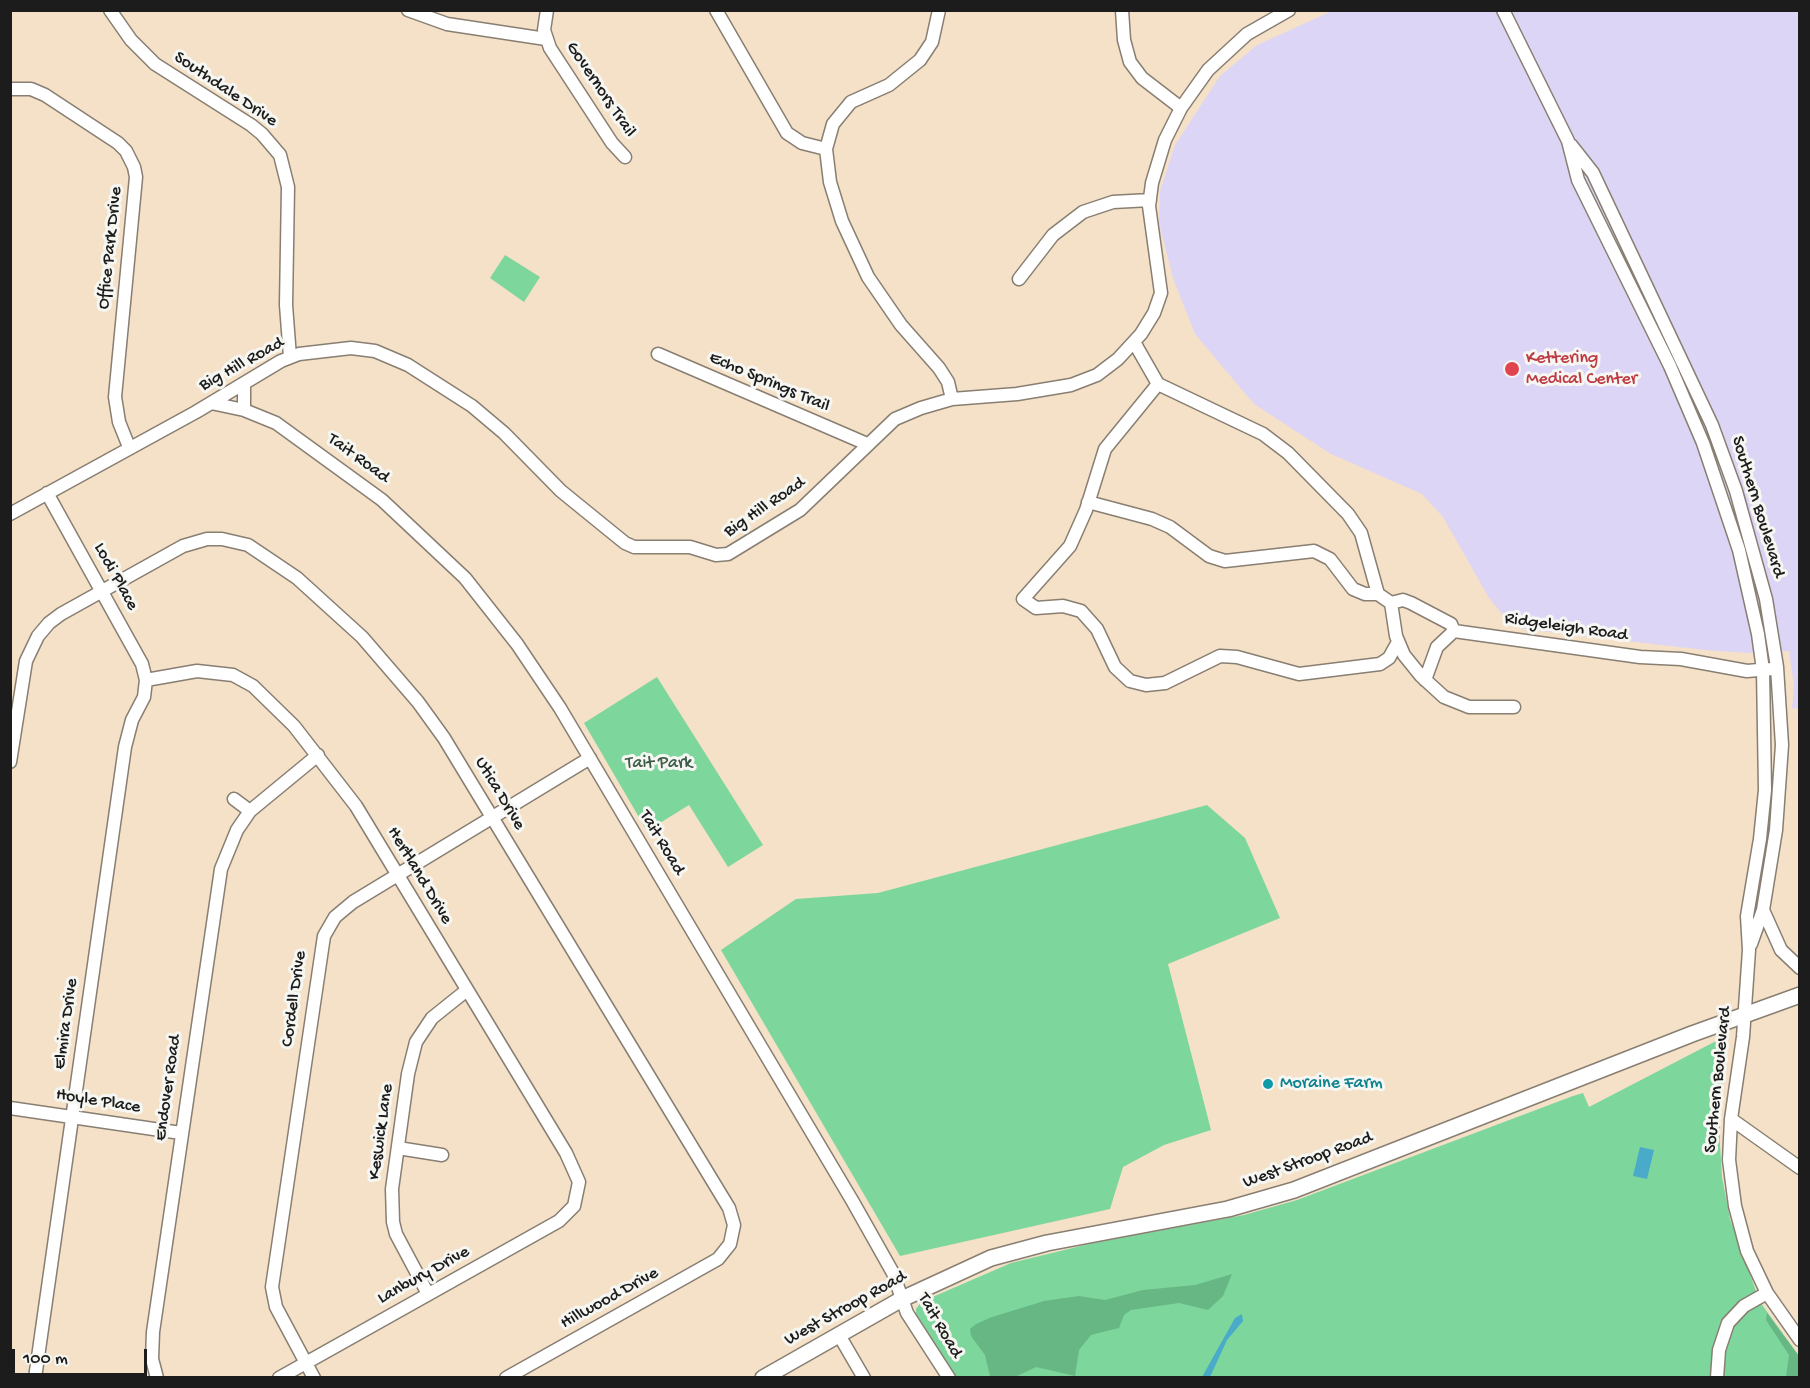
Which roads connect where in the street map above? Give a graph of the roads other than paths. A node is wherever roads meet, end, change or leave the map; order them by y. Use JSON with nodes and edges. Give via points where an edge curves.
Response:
{"nodes":[{"id":1,"x":110,"y":10,"type":"edge"},
{"id":2,"x":408,"y":10,"type":"edge"},
{"id":3,"x":547,"y":10,"type":"edge"},
{"id":4,"x":716,"y":10,"type":"edge"},
{"id":5,"x":939,"y":10,"type":"edge"},
{"id":6,"x":1122,"y":10,"type":"edge"},
{"id":7,"x":1289,"y":10,"type":"edge"},
{"id":8,"x":1503,"y":10,"type":"edge"},
{"id":9,"x":546,"y":39,"type":"junction"},
{"id":10,"x":10,"y":89,"type":"edge"},
{"id":11,"x":1181,"y":108,"type":"junction"},
{"id":12,"x":1568,"y":141,"type":"junction"},
{"id":13,"x":826,"y":149,"type":"junction"},
{"id":14,"x":625,"y":157,"type":"dead end"},
{"id":15,"x":1149,"y":200,"type":"junction"},
{"id":16,"x":1019,"y":279,"type":"dead end"},
{"id":17,"x":1134,"y":342,"type":"junction"},
{"id":18,"x":658,"y":354,"type":"dead end"},
{"id":19,"x":290,"y":357,"type":"junction"},
{"id":20,"x":244,"y":383,"type":"junction"},
{"id":21,"x":1158,"y":384,"type":"junction"},
{"id":22,"x":952,"y":399,"type":"junction"},
{"id":23,"x":211,"y":403,"type":"junction"},
{"id":24,"x":244,"y":410,"type":"junction"},
{"id":25,"x":867,"y":444,"type":"junction"},
{"id":26,"x":129,"y":447,"type":"junction"},
{"id":27,"x":47,"y":493,"type":"junction"},
{"id":28,"x":1089,"y":502,"type":"junction"},
{"id":29,"x":10,"y":514,"type":"edge"},
{"id":30,"x":102,"y":592,"type":"junction"},
{"id":31,"x":1378,"y":594,"type":"junction"},
{"id":32,"x":1391,"y":603,"type":"junction"},
{"id":33,"x":1454,"y":631,"type":"junction"},
{"id":34,"x":1398,"y":642,"type":"junction"},
{"id":35,"x":1777,"y":668,"type":"junction"},
{"id":36,"x":1762,"y":670,"type":"junction"},
{"id":37,"x":147,"y":680,"type":"junction"},
{"id":38,"x":1425,"y":680,"type":"junction"},
{"id":39,"x":1514,"y":707,"type":"dead end"},
{"id":40,"x":318,"y":755,"type":"junction"},
{"id":41,"x":590,"y":758,"type":"junction"},
{"id":42,"x":10,"y":762,"type":"edge"},
{"id":43,"x":234,"y":799,"type":"dead end"},
{"id":44,"x":250,"y":811,"type":"junction"},
{"id":45,"x":492,"y":818,"type":"junction"},
{"id":46,"x":397,"y":875,"type":"junction"},
{"id":47,"x":1763,"y":910,"type":"junction"},
{"id":48,"x":1749,"y":950,"type":"junction"},
{"id":49,"x":1800,"y":968,"type":"edge"},
{"id":50,"x":467,"y":990,"type":"junction"},
{"id":51,"x":1800,"y":995,"type":"edge"},
{"id":52,"x":1744,"y":1016,"type":"junction"},
{"id":53,"x":10,"y":1108,"type":"edge"},
{"id":54,"x":72,"y":1117,"type":"junction"},
{"id":55,"x":1731,"y":1119,"type":"junction"},
{"id":56,"x":180,"y":1133,"type":"junction"},
{"id":57,"x":398,"y":1148,"type":"junction"},
{"id":58,"x":442,"y":1155,"type":"dead end"},
{"id":59,"x":1800,"y":1168,"type":"edge"},
{"id":60,"x":578,"y":1198,"type":"joint"},
{"id":61,"x":729,"y":1247,"type":"joint"},
{"id":62,"x":1767,"y":1293,"type":"junction"},
{"id":63,"x":428,"y":1294,"type":"junction"},
{"id":64,"x":902,"y":1299,"type":"junction"},
{"id":65,"x":839,"y":1335,"type":"junction"},
{"id":66,"x":1800,"y":1340,"type":"edge"},
{"id":67,"x":305,"y":1362,"type":"junction"},
{"id":68,"x":35,"y":1377,"type":"edge"},
{"id":69,"x":157,"y":1377,"type":"edge"},
{"id":70,"x":279,"y":1377,"type":"edge"},
{"id":71,"x":314,"y":1377,"type":"edge"},
{"id":72,"x":506,"y":1377,"type":"edge"},
{"id":73,"x":763,"y":1377,"type":"edge"},
{"id":74,"x":864,"y":1377,"type":"edge"},
{"id":75,"x":949,"y":1377,"type":"edge"},
{"id":76,"x":1717,"y":1377,"type":"edge"}],
"edges":[{"from":1,"to":19,"type":"street","name":"Southdale Drive","via":[[131,40],[155,64],[251,125],[279,155],[288,187],[286,305]]},
{"from":2,"to":9,"type":"street","name":"Governors Trail","via":[[447,24]]},
{"from":3,"to":9,"type":"street"},
{"from":4,"to":13,"type":"street","via":[[787,133],[802,143]]},
{"from":5,"to":13,"type":"street","via":[[932,42],[920,60],[889,85],[850,102],[833,124]]},
{"from":6,"to":11,"type":"street","via":[[1130,62],[1142,78]]},
{"from":7,"to":11,"type":"street","name":"Big Hill Road","via":[[1247,34],[1223,54]]},
{"from":8,"to":12,"type":"street","name":"Southern Boulevard"},
{"from":9,"to":14,"type":"street","name":"Governors Trail","via":[[612,143]]},
{"from":10,"to":26,"type":"street","name":"Office Park Drive","via":[[31,89],[45,95],[118,143],[134,167],[115,397]]},
{"from":11,"to":15,"type":"street","name":"Big Hill Road","via":[[1157,162]]},
{"from":12,"to":35,"type":"street","name":"Southern Boulevard","via":[[1593,173],[1712,425],[1754,547]]},
{"from":12,"to":36,"type":"street","name":"Southern Boulevard","via":[[1578,180],[1670,366],[1703,443],[1739,550]]},
{"from":13,"to":22,"type":"street","via":[[830,182],[842,221],[868,277],[901,325],[948,381]]},
{"from":15,"to":16,"type":"street","via":[[1113,202],[1083,212],[1053,235]]},
{"from":15,"to":17,"type":"street","name":"Big Hill Road","via":[[1161,293],[1154,313]]},
{"from":17,"to":21,"type":"street"},
{"from":17,"to":22,"type":"street","name":"Big Hill Road","via":[[1107,368],[1078,383],[1017,394]]},
{"from":18,"to":25,"type":"street","name":"Echo Springs Trail"},
{"from":19,"to":20,"type":"street","name":"Big Hill Road"},
{"from":19,"to":25,"type":"street","name":"Big Hill Road","via":[[351,348],[375,351],[408,365],[472,406],[561,491],[617,538],[634,547],[690,547],[716,555],[728,554],[800,510]]},
{"from":20,"to":23,"type":"street","name":"Big Hill Road"},
{"from":20,"to":24,"type":"street"},
{"from":21,"to":28,"type":"street","via":[[1105,449]]},
{"from":21,"to":31,"type":"street","via":[[1247,425],[1288,453],[1357,525]]},
{"from":22,"to":25,"type":"street","name":"Big Hill Road","via":[[895,419]]},
{"from":23,"to":24,"type":"street","name":"Tait Road"},
{"from":23,"to":26,"type":"street","name":"Big Hill Road"},
{"from":24,"to":41,"type":"street","name":"Tait Road","via":[[276,423],[336,464],[382,500],[465,578],[544,682]]},
{"from":26,"to":27,"type":"street","name":"Big Hill Road"},
{"from":27,"to":29,"type":"street","name":"Big Hill Road"},
{"from":27,"to":30,"type":"street","name":"Lodi Place"},
{"from":28,"to":31,"type":"street","via":[[1152,519],[1209,556],[1225,561],[1314,551],[1330,559],[1353,589]]},
{"from":28,"to":34,"type":"street","via":[[1070,546],[1023,598],[1036,608],[1063,606],[1081,611],[1097,628],[1115,667],[1138,684],[1165,683],[1220,656],[1299,674],[1380,664],[1389,658]]},
{"from":30,"to":37,"type":"street","name":"Lodi Place"},
{"from":30,"to":42,"type":"street","name":"Utica Drive","via":[[49,624],[31,649],[23,674]]},
{"from":30,"to":45,"type":"street","name":"Utica Drive","via":[[197,541],[237,541],[263,552],[335,610],[390,668],[444,738]]},
{"from":31,"to":32,"type":"street"},
{"from":32,"to":33,"type":"street","via":[[1412,603],[1451,624]]},
{"from":32,"to":34,"type":"street"},
{"from":33,"to":36,"type":"street","name":"Ridgeleigh Road"},
{"from":33,"to":38,"type":"street","via":[[1437,647]]},
{"from":34,"to":38,"type":"street","via":[[1409,663]]},
{"from":35,"to":36,"type":"street","name":"Ridgeleigh Road"},
{"from":35,"to":47,"type":"street","name":"Southern Boulevard","via":[[1782,745],[1776,830]]},
{"from":36,"to":48,"type":"street","name":"Southern Boulevard","via":[[1765,790],[1747,916]]},
{"from":37,"to":40,"type":"street","name":"Hertland Drive","via":[[197,671],[233,675],[272,703]]},
{"from":37,"to":54,"type":"street","name":"Elmira Drive","via":[[125,747]]},
{"from":38,"to":39,"type":"street","via":[[1462,705]]},
{"from":40,"to":44,"type":"street","name":"Endover Road"},
{"from":40,"to":46,"type":"street","name":"Hertland Drive","via":[[356,806]]},
{"from":41,"to":45,"type":"street","name":"Cordell Drive"},
{"from":41,"to":64,"type":"street","name":"Tait Road","via":[[853,1202],[892,1272]]},
{"from":43,"to":44,"type":"street"},
{"from":44,"to":56,"type":"street","name":"Endover Road","via":[[237,830],[221,869]]},
{"from":45,"to":46,"type":"street","name":"Cordell Drive"},
{"from":45,"to":61,"type":"street","name":"Utica Drive","via":[[729,1208],[734,1225]]},
{"from":46,"to":50,"type":"street","name":"Hertland Drive"},
{"from":46,"to":67,"type":"street","name":"Cordell Drive","via":[[344,909],[329,926],[320,946],[272,1287],[276,1307]]},
{"from":47,"to":48,"type":"street","name":"Southern Boulevard"},
{"from":47,"to":49,"type":"street","via":[[1781,950]]},
{"from":48,"to":52,"type":"street","name":"Southern Boulevard"},
{"from":50,"to":57,"type":"street","name":"Keswick Lane","via":[[432,1018],[416,1042]]},
{"from":50,"to":60,"type":"street","name":"Hertland Drive","via":[[578,1175]]},
{"from":51,"to":52,"type":"main road","name":"West Stroop Road"},
{"from":52,"to":55,"type":"street","name":"Southern Boulevard"},
{"from":52,"to":64,"type":"main road","name":"West Stroop Road","via":[[1294,1190],[1228,1209],[1018,1250],[959,1271]]},
{"from":53,"to":54,"type":"street","name":"Hoyle Place"},
{"from":54,"to":56,"type":"street","name":"Hoyle Place"},
{"from":54,"to":68,"type":"street","name":"Elmira Drive"},
{"from":55,"to":59,"type":"street"},
{"from":55,"to":62,"type":"street","name":"Southern Boulevard","via":[[1729,1160],[1735,1206],[1748,1251]]},
{"from":56,"to":69,"type":"street","name":"Endover Road","via":[[153,1332],[152,1359]]},
{"from":57,"to":58,"type":"street"},
{"from":57,"to":63,"type":"street","name":"Keswick Lane","via":[[391,1200],[393,1222]]},
{"from":60,"to":63,"type":"street","name":"Lanbury Drive","via":[[559,1221]]},
{"from":61,"to":72,"type":"street","name":"Hillwood Drive","via":[[718,1259]]},
{"from":62,"to":66,"type":"street","name":"Southern Boulevard"},
{"from":62,"to":76,"type":"street","via":[[1744,1306],[1728,1323],[1719,1350]]},
{"from":63,"to":67,"type":"street","name":"Lanbury Drive"},
{"from":64,"to":65,"type":"main road","name":"West Stroop Road"},
{"from":64,"to":75,"type":"street","name":"Tait Road"},
{"from":65,"to":73,"type":"main road","name":"West Stroop Road"},
{"from":65,"to":74,"type":"street"},
{"from":67,"to":70,"type":"street","name":"Lanbury Drive"},
{"from":67,"to":71,"type":"street","name":"Cordell Drive"}]}
